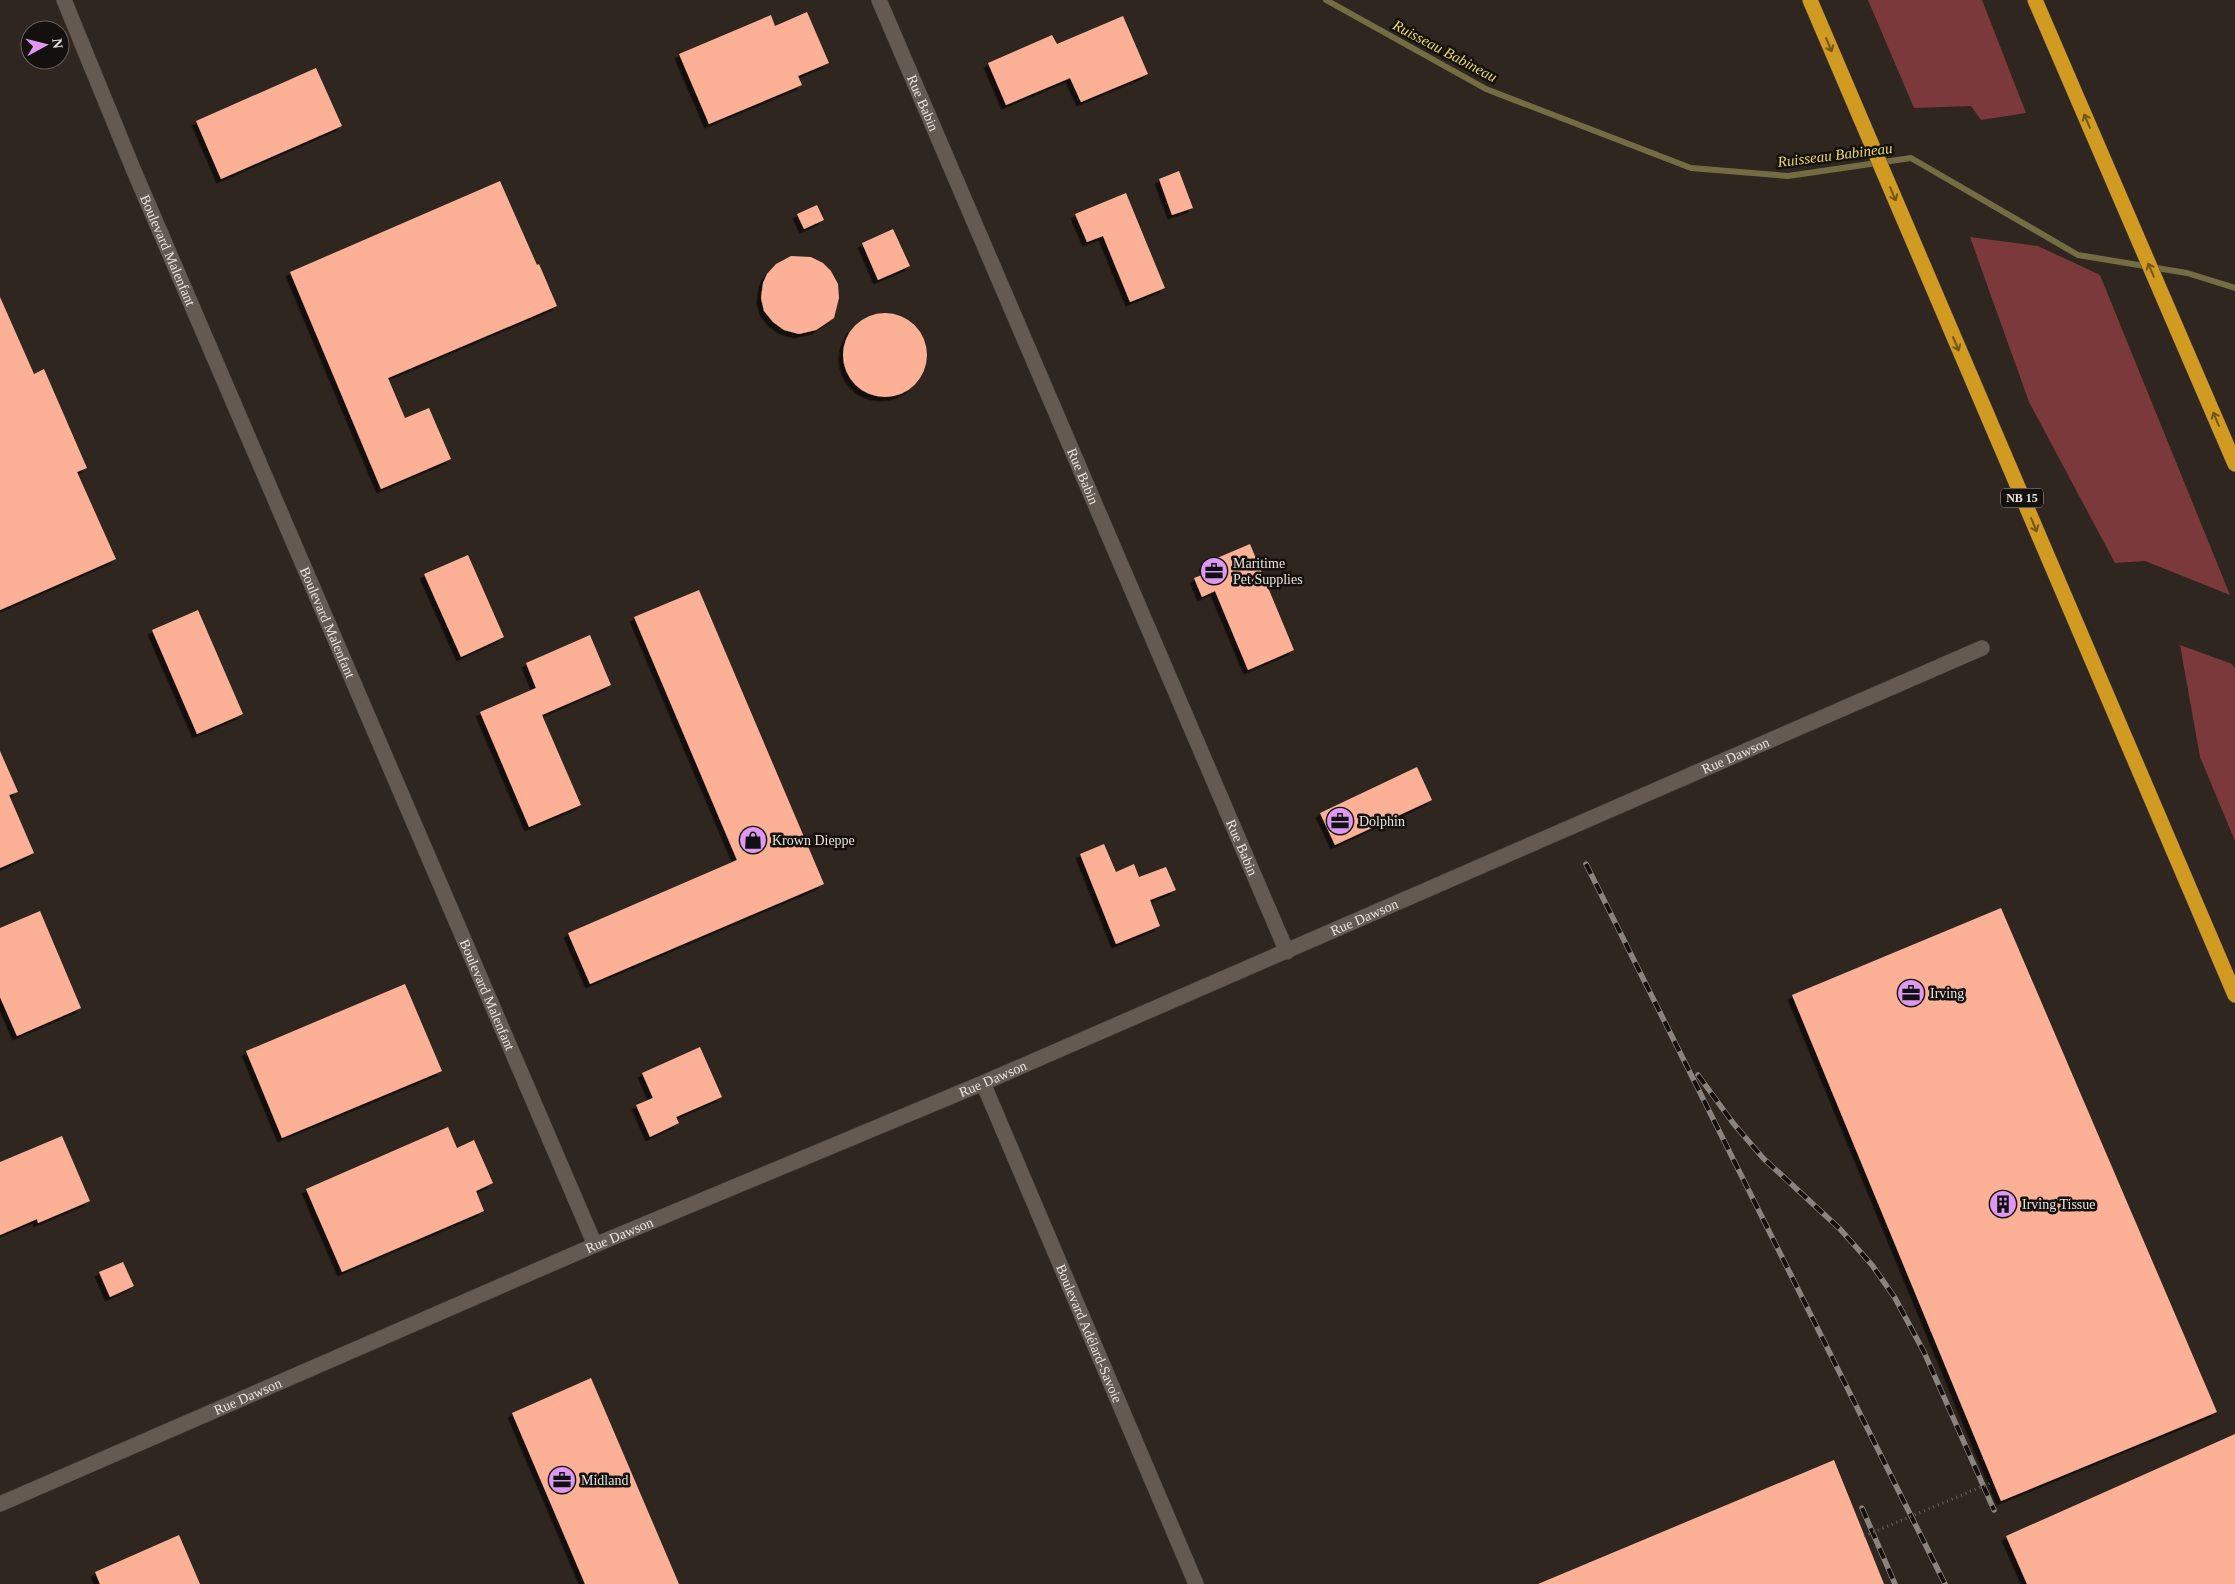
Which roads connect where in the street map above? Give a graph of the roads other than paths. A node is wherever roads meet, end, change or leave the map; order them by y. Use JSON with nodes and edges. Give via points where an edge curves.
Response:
{"nodes":[{"id":1,"x":64,"y":0,"type":"edge"},
{"id":2,"x":879,"y":0,"type":"edge"},
{"id":3,"x":1810,"y":0,"type":"edge"},
{"id":4,"x":2035,"y":0,"type":"edge"},
{"id":5,"x":2235,"y":464,"type":"edge"},
{"id":6,"x":1982,"y":648,"type":"dead end"},
{"id":7,"x":1287,"y":952,"type":"junction"},
{"id":8,"x":2235,"y":995,"type":"edge"},
{"id":9,"x":983,"y":1083,"type":"junction"},
{"id":10,"x":595,"y":1244,"type":"junction"},
{"id":11,"x":0,"y":1504,"type":"edge"},
{"id":12,"x":1196,"y":1584,"type":"edge"}],
"edges":[{"from":1,"to":10,"type":"street","name":"Boulevard Malenfant","via":[[138,180]]},
{"from":2,"to":7,"type":"street","name":"Rue Babin"},
{"from":3,"to":8,"type":"highway","number":"NB 15","one_way":true},
{"from":5,"to":4,"type":"highway","one_way":true},
{"from":6,"to":7,"type":"street","name":"Rue Dawson"},
{"from":7,"to":9,"type":"street","name":"Rue Dawson"},
{"from":9,"to":10,"type":"street","name":"Rue Dawson"},
{"from":9,"to":12,"type":"street","name":"Boulevard Adélard-Savoie"},
{"from":10,"to":11,"type":"street","name":"Rue Dawson"}]}
